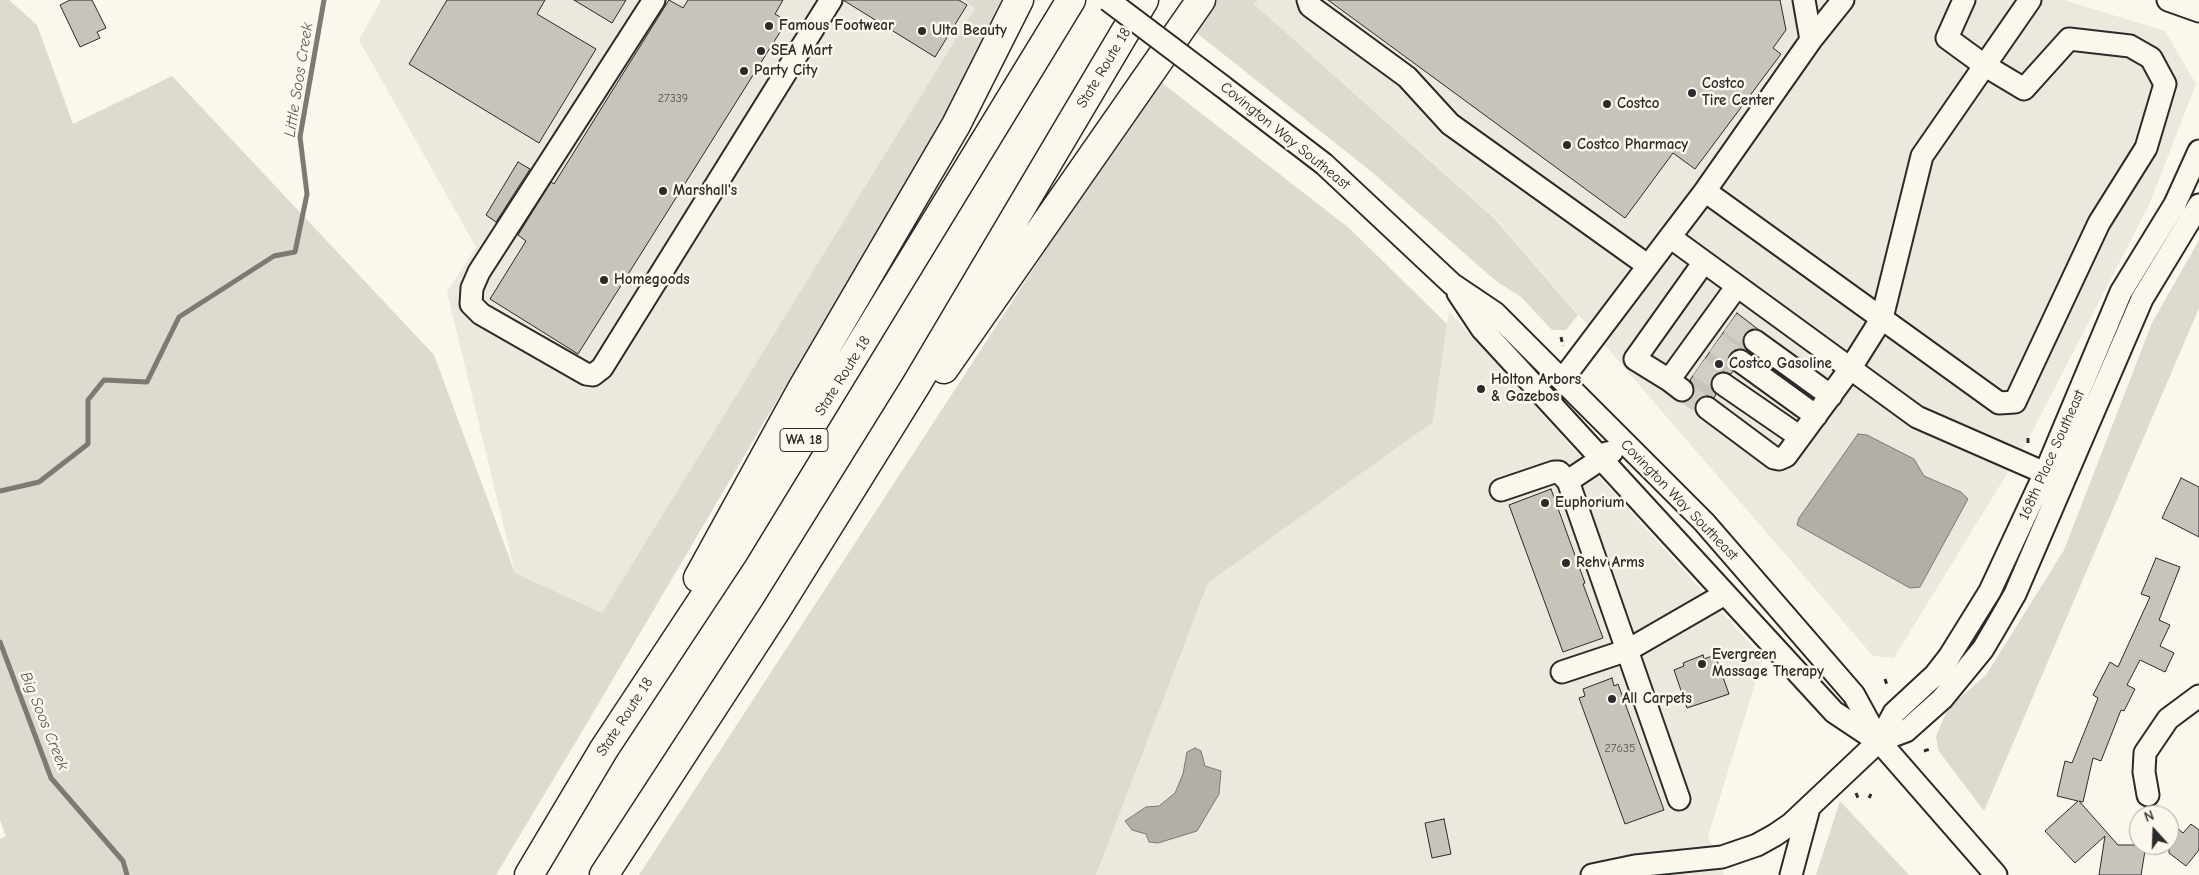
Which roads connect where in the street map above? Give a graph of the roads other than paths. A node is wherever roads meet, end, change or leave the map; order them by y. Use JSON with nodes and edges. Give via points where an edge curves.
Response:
{"nodes":[{"id":1,"x":654,"y":0,"type":"edge"},
{"id":2,"x":831,"y":0,"type":"edge"},
{"id":3,"x":1019,"y":0,"type":"edge"},
{"id":4,"x":1071,"y":0,"type":"edge"},
{"id":5,"x":1108,"y":0,"type":"edge"},
{"id":6,"x":1144,"y":0,"type":"edge"},
{"id":7,"x":1201,"y":0,"type":"edge"},
{"id":8,"x":1308,"y":0,"type":"edge"},
{"id":9,"x":1804,"y":0,"type":"edge"},
{"id":10,"x":1843,"y":0,"type":"edge"},
{"id":11,"x":1964,"y":0,"type":"edge"},
{"id":12,"x":2030,"y":0,"type":"edge"},
{"id":13,"x":2168,"y":0,"type":"edge"},
{"id":14,"x":2199,"y":11,"type":"edge"},
{"id":15,"x":1811,"y":40,"type":"junction"},
{"id":16,"x":1984,"y":65,"type":"junction"},
{"id":17,"x":2199,"y":151,"type":"edge"},
{"id":18,"x":1705,"y":191,"type":"junction"},
{"id":19,"x":2199,"y":205,"type":"edge"},
{"id":20,"x":1670,"y":237,"type":"junction"},
{"id":21,"x":1704,"y":262,"type":"junction"},
{"id":22,"x":1647,"y":265,"type":"junction"},
{"id":23,"x":1452,"y":284,"type":"junction"},
{"id":24,"x":1737,"y":286,"type":"junction"},
{"id":25,"x":1882,"y":318,"type":"junction"},
{"id":26,"x":1755,"y":341,"type":"tunnel mouth"},
{"id":27,"x":1740,"y":361,"type":"tunnel mouth"},
{"id":28,"x":1850,"y":369,"type":"junction"},
{"id":29,"x":1562,"y":380,"type":"junction"},
{"id":30,"x":1723,"y":384,"type":"tunnel mouth"},
{"id":31,"x":1831,"y":396,"type":"junction"},
{"id":32,"x":1706,"y":408,"type":"tunnel mouth"},
{"id":33,"x":1816,"y":416,"type":"junction"},
{"id":34,"x":1800,"y":437,"type":"junction"},
{"id":35,"x":1601,"y":459,"type":"junction"},
{"id":36,"x":2045,"y":473,"type":"junction"},
{"id":37,"x":1568,"y":481,"type":"junction"},
{"id":38,"x":1501,"y":490,"type":"dead end"},
{"id":39,"x":1704,"y":522,"type":"junction"},
{"id":40,"x":1726,"y":594,"type":"junction"},
{"id":41,"x":775,"y":612,"type":"junction"},
{"id":42,"x":1628,"y":650,"type":"junction"},
{"id":43,"x":1562,"y":672,"type":"dead end"},
{"id":44,"x":2199,"y":696,"type":"edge"},
{"id":45,"x":1879,"y":741,"type":"junction"},
{"id":46,"x":604,"y":749,"type":"junction"},
{"id":47,"x":2148,"y":796,"type":"dead end"},
{"id":48,"x":1679,"y":799,"type":"dead end"},
{"id":49,"x":1809,"y":807,"type":"junction"},
{"id":50,"x":1654,"y":870,"type":"edge"},
{"id":51,"x":529,"y":875,"type":"edge"},
{"id":52,"x":604,"y":875,"type":"edge"},
{"id":53,"x":1592,"y":875,"type":"edge"},
{"id":54,"x":1791,"y":875,"type":"edge"},
{"id":55,"x":1996,"y":875,"type":"edge"}],
"edges":[{"from":1,"to":2,"type":"street","via":[[479,272],[472,288],[471,304],[481,314],[586,374],[593,375],[602,368]]},
{"from":3,"to":46,"type":"highway","via":[[956,125],[803,387]]},
{"from":4,"to":46,"type":"highway","name":"State Route 18","number":"WA 18","via":[[734,552]]},
{"from":5,"to":23,"type":"street","name":"Covington Way Southeast","bridge":true,"via":[[1324,164]]},
{"from":6,"to":41,"type":"highway","name":"State Route 18","via":[[921,376]]},
{"from":7,"to":41,"type":"highway"},
{"from":8,"to":22,"type":"street","via":[[1310,6],[1407,77],[1450,124]]},
{"from":9,"to":15,"type":"street"},
{"from":10,"to":15,"type":"street"},
{"from":11,"to":16,"type":"street","via":[[1947,38]]},
{"from":12,"to":16,"type":"street"},
{"from":13,"to":14,"type":"street"},
{"from":15,"to":18,"type":"street"},
{"from":16,"to":25,"type":"street","via":[[1922,156]]},
{"from":16,"to":25,"type":"street","via":[[2024,88],[2069,39],[2130,46],[2151,58],[2165,84],[2146,148],[2099,223],[2015,402],[1999,403]]},
{"from":17,"to":36,"type":"street","name":"168th Place Southeast","via":[[2175,204],[2121,292]]},
{"from":18,"to":20,"type":"street"},
{"from":18,"to":25,"type":"street"},
{"from":19,"to":45,"type":"street","name":"168th Place Southeast","via":[[2142,299],[2015,594],[1983,649],[1942,698],[1906,732]]},
{"from":20,"to":21,"type":"street"},
{"from":20,"to":22,"type":"street"},
{"from":21,"to":24,"type":"street"},
{"from":21,"to":24,"type":"street","via":[[1635,359],[1676,385],[1724,318]]},
{"from":22,"to":29,"type":"street"},
{"from":23,"to":29,"type":"street","name":"Covington Way Southeast","via":[[1495,313]]},
{"from":23,"to":35,"type":"street","name":"Covington Way Southeast","via":[[1482,329]]},
{"from":24,"to":28,"type":"street"},
{"from":25,"to":28,"type":"street"},
{"from":26,"to":31,"type":"street"},
{"from":27,"to":33,"type":"street"},
{"from":28,"to":31,"type":"street"},
{"from":28,"to":36,"type":"street","via":[[1917,417]]},
{"from":29,"to":39,"type":"street","name":"Covington Way Southeast"},
{"from":30,"to":34,"type":"street"},
{"from":31,"to":33,"type":"street"},
{"from":32,"to":34,"type":"street","via":[[1774,458],[1786,456]]},
{"from":33,"to":34,"type":"street"},
{"from":35,"to":37,"type":"street"},
{"from":35,"to":39,"type":"street","via":[[1606,453],[1617,451],[1658,492]]},
{"from":35,"to":40,"type":"street","name":"Covington Way Southeast"},
{"from":36,"to":45,"type":"street","name":"168th Place Southeast","via":[[1990,591],[1973,620],[1935,675],[1894,713]]},
{"from":37,"to":38,"type":"street","via":[[1560,472],[1554,472]]},
{"from":37,"to":42,"type":"street"},
{"from":39,"to":45,"type":"street","name":"Covington Way Southeast","via":[[1854,695]]},
{"from":40,"to":42,"type":"street"},
{"from":40,"to":45,"type":"street","name":"Covington Way Southeast","via":[[1834,712]]},
{"from":41,"to":52,"type":"highway","name":"State Route 18"},
{"from":42,"to":43,"type":"street"},
{"from":42,"to":48,"type":"street"},
{"from":44,"to":47,"type":"street","via":[[2168,719],[2145,752]]},
{"from":45,"to":49,"type":"street","name":"168th Place Southeast"},
{"from":45,"to":55,"type":"street","name":"Covington Way Southeast"},
{"from":46,"to":51,"type":"highway","name":"State Route 18","number":"WA 18"},
{"from":49,"to":50,"type":"street","name":"168th Place Southeast","via":[[1775,835],[1738,852]]},
{"from":49,"to":54,"type":"street"},
{"from":50,"to":53,"type":"street","name":"168th Place Southeast"}]}
